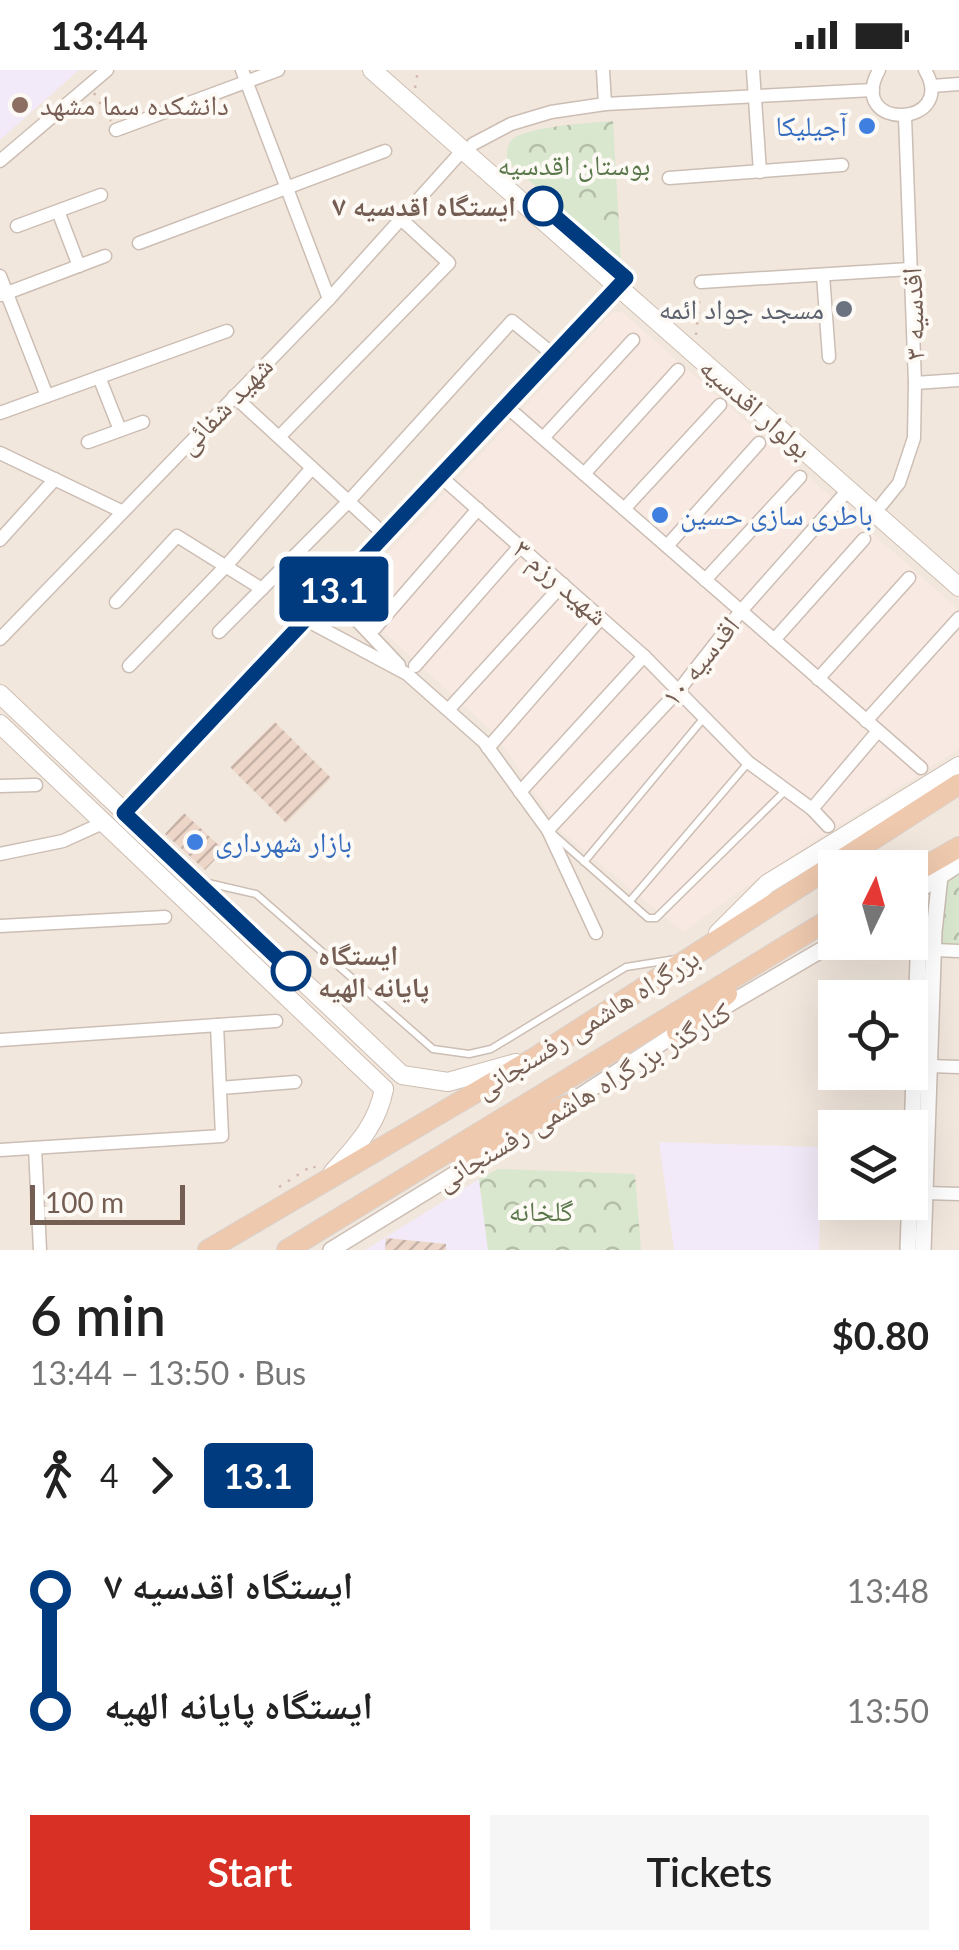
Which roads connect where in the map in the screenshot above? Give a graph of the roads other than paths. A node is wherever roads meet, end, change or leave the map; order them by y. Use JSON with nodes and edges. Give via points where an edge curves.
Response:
{"nodes":[{"id":1,"x":107,"y":70,"type":"edge"},
{"id":2,"x":278,"y":70,"type":"edge"},
{"id":3,"x":372,"y":70,"type":"edge"},
{"id":4,"x":390,"y":70,"type":"edge"},
{"id":5,"x":603,"y":70,"type":"edge"},
{"id":6,"x":753,"y":70,"type":"edge"},
{"id":7,"x":879,"y":70,"type":"edge"},
{"id":8,"x":925,"y":70,"type":"edge"},
{"id":9,"x":245,"y":76,"type":"edge"},
{"id":10,"x":959,"y":84,"type":"edge"},
{"id":11,"x":932,"y":86,"type":"junction"},
{"id":12,"x":873,"y":90,"type":"junction"},
{"id":13,"x":754,"y":95,"type":"junction"},
{"id":14,"x":605,"y":104,"type":"junction"},
{"id":15,"x":905,"y":117,"type":"junction"},
{"id":16,"x":116,"y":130,"type":"road end"},
{"id":17,"x":468,"y":147,"type":"junction"},
{"id":18,"x":385,"y":151,"type":"dead end"},
{"id":19,"x":0,"y":161,"type":"edge"},
{"id":20,"x":842,"y":166,"type":"dead end"},
{"id":21,"x":760,"y":172,"type":"junction"},
{"id":22,"x":669,"y":178,"type":"dead end"},
{"id":23,"x":286,"y":188,"type":"junction"},
{"id":24,"x":100,"y":194,"type":"dead end"},
{"id":25,"x":58,"y":210,"type":"junction"},
{"id":26,"x":401,"y":219,"type":"junction"},
{"id":27,"x":17,"y":226,"type":"dead end"},
{"id":28,"x":138,"y":243,"type":"dead end"},
{"id":29,"x":105,"y":256,"type":"dead end"},
{"id":30,"x":79,"y":266,"type":"junction"},
{"id":31,"x":910,"y":269,"type":"junction"},
{"id":32,"x":822,"y":274,"type":"junction"},
{"id":33,"x":0,"y":276,"type":"edge"},
{"id":34,"x":701,"y":282,"type":"road end"},
{"id":35,"x":622,"y":283,"type":"junction"},
{"id":36,"x":3,"y":295,"type":"edge"},
{"id":37,"x":329,"y":299,"type":"junction"},
{"id":38,"x":227,"y":330,"type":"dead end"},
{"id":39,"x":632,"y":340,"type":"dead end"},
{"id":40,"x":554,"y":355,"type":"junction"},
{"id":41,"x":829,"y":357,"type":"dead end"},
{"id":42,"x":678,"y":370,"type":"dead end"},
{"id":43,"x":99,"y":377,"type":"junction"},
{"id":44,"x":959,"y":380,"type":"edge"},
{"id":45,"x":916,"y":383,"type":"junction"},
{"id":46,"x":47,"y":396,"type":"junction"},
{"id":47,"x":234,"y":396,"type":"junction"},
{"id":48,"x":720,"y":405,"type":"dead end"},
{"id":49,"x":506,"y":406,"type":"junction"},
{"id":50,"x":2,"y":412,"type":"edge"},
{"id":51,"x":144,"y":422,"type":"dead end"},
{"id":52,"x":120,"y":430,"type":"junction"},
{"id":53,"x":278,"y":438,"type":"junction"},
{"id":54,"x":543,"y":438,"type":"junction"},
{"id":55,"x":88,"y":442,"type":"dead end"},
{"id":56,"x":760,"y":443,"type":"dead end"},
{"id":57,"x":0,"y":453,"type":"edge"},
{"id":58,"x":312,"y":468,"type":"junction"},
{"id":59,"x":584,"y":474,"type":"junction"},
{"id":60,"x":440,"y":476,"type":"junction"},
{"id":61,"x":800,"y":477,"type":"dead end"},
{"id":62,"x":55,"y":479,"type":"junction"},
{"id":63,"x":849,"y":489,"type":"junction"},
{"id":64,"x":348,"y":502,"type":"junction"},
{"id":65,"x":882,"y":504,"type":"junction"},
{"id":66,"x":478,"y":509,"type":"junction"},
{"id":67,"x":624,"y":509,"type":"junction"},
{"id":68,"x":121,"y":511,"type":"junction"},
{"id":69,"x":385,"y":535,"type":"junction"},
{"id":70,"x":864,"y":538,"type":"dead end"},
{"id":71,"x":0,"y":540,"type":"edge"},
{"id":72,"x":520,"y":546,"type":"junction"},
{"id":73,"x":667,"y":546,"type":"junction"},
{"id":74,"x":226,"y":566,"type":"junction"},
{"id":75,"x":959,"y":572,"type":"edge"},
{"id":76,"x":909,"y":578,"type":"dead end"},
{"id":77,"x":705,"y":580,"type":"junction"},
{"id":78,"x":563,"y":584,"type":"junction"},
{"id":79,"x":262,"y":588,"type":"junction"},
{"id":80,"x":959,"y":588,"type":"edge"},
{"id":81,"x":330,"y":593,"type":"junction"},
{"id":82,"x":116,"y":602,"type":"dead end"},
{"id":83,"x":741,"y":611,"type":"junction"},
{"id":84,"x":601,"y":618,"type":"junction"},
{"id":85,"x":959,"y":618,"type":"edge"},
{"id":86,"x":306,"y":620,"type":"junction"},
{"id":87,"x":375,"y":628,"type":"dead end"},
{"id":88,"x":219,"y":632,"type":"dead end"},
{"id":89,"x":0,"y":639,"type":"edge"},
{"id":90,"x":774,"y":640,"type":"junction"},
{"id":91,"x":644,"y":656,"type":"junction"},
{"id":92,"x":129,"y":666,"type":"dead end"},
{"id":93,"x":411,"y":670,"type":"junction"},
{"id":94,"x":818,"y":679,"type":"junction"},
{"id":95,"x":678,"y":690,"type":"junction"},
{"id":96,"x":0,"y":694,"type":"edge"},
{"id":97,"x":449,"y":709,"type":"junction"},
{"id":98,"x":704,"y":718,"type":"junction"},
{"id":99,"x":866,"y":721,"type":"junction"},
{"id":100,"x":0,"y":724,"type":"edge"},
{"id":101,"x":878,"y":731,"type":"junction"},
{"id":102,"x":488,"y":748,"type":"junction"},
{"id":103,"x":748,"y":762,"type":"junction"},
{"id":104,"x":959,"y":766,"type":"edge"},
{"id":105,"x":921,"y":768,"type":"dead end"},
{"id":106,"x":959,"y":784,"type":"edge"},
{"id":107,"x":36,"y":785,"type":"dead end"},
{"id":108,"x":0,"y":786,"type":"edge"},
{"id":109,"x":785,"y":791,"type":"junction"},
{"id":110,"x":520,"y":792,"type":"junction"},
{"id":111,"x":812,"y":809,"type":"junction"},
{"id":112,"x":124,"y":813,"type":"junction"},
{"id":113,"x":104,"y":822,"type":"junction"},
{"id":114,"x":828,"y":826,"type":"dead end"},
{"id":115,"x":548,"y":830,"type":"junction"},
{"id":116,"x":959,"y":847,"type":"edge"},
{"id":117,"x":0,"y":854,"type":"edge"},
{"id":118,"x":584,"y":862,"type":"junction"},
{"id":119,"x":959,"y":864,"type":"edge"},
{"id":120,"x":928,"y":865,"type":"edge"},
{"id":121,"x":940,"y":876,"type":"junction"},
{"id":122,"x":196,"y":881,"type":"junction"},
{"id":123,"x":928,"y":884,"type":"edge"},
{"id":124,"x":630,"y":901,"type":"junction"},
{"id":125,"x":165,"y":917,"type":"dead end"},
{"id":126,"x":928,"y":923,"type":"edge"},
{"id":127,"x":0,"y":926,"type":"edge"},
{"id":128,"x":818,"y":926,"type":"edge"},
{"id":129,"x":814,"y":928,"type":"junction"},
{"id":130,"x":596,"y":933,"type":"dead end"},
{"id":131,"x":928,"y":936,"type":"edge"},
{"id":132,"x":934,"y":950,"type":"junction"},
{"id":133,"x":959,"y":951,"type":"edge"},
{"id":134,"x":818,"y":952,"type":"edge"},
{"id":135,"x":696,"y":956,"type":"junction"},
{"id":136,"x":928,"y":994,"type":"edge"},
{"id":137,"x":276,"y":1022,"type":"dead end"},
{"id":138,"x":217,"y":1025,"type":"junction"},
{"id":139,"x":677,"y":1032,"type":"junction"},
{"id":140,"x":0,"y":1040,"type":"edge"},
{"id":141,"x":536,"y":1057,"type":"junction"},
{"id":142,"x":928,"y":1066,"type":"edge"},
{"id":143,"x":959,"y":1066,"type":"edge"},
{"id":144,"x":402,"y":1076,"type":"junction"},
{"id":145,"x":295,"y":1082,"type":"dead end"},
{"id":146,"x":220,"y":1088,"type":"junction"},
{"id":147,"x":384,"y":1089,"type":"junction"},
{"id":148,"x":917,"y":1090,"type":"edge"},
{"id":149,"x":567,"y":1105,"type":"junction"},
{"id":150,"x":34,"y":1148,"type":"junction"},
{"id":151,"x":0,"y":1150,"type":"edge"},
{"id":152,"x":319,"y":1173,"type":"junction"},
{"id":153,"x":928,"y":1193,"type":"edge"},
{"id":154,"x":959,"y":1194,"type":"edge"},
{"id":155,"x":355,"y":1207,"type":"junction"},
{"id":156,"x":925,"y":1220,"type":"edge"},
{"id":157,"x":40,"y":1250,"type":"edge"},
{"id":158,"x":208,"y":1250,"type":"edge"},
{"id":159,"x":287,"y":1250,"type":"edge"},
{"id":160,"x":331,"y":1250,"type":"edge"},
{"id":161,"x":908,"y":1250,"type":"edge"},
{"id":162,"x":923,"y":1250,"type":"edge"}],
"edges":[{"from":1,"to":19,"type":"street"},
{"from":2,"to":9,"type":"street"},
{"from":3,"to":17,"type":"main road","name":"بولوار اقدسیه"},
{"from":4,"to":17,"type":"main road","name":"بولوار اقدسیه"},
{"from":5,"to":14,"type":"street"},
{"from":6,"to":13,"type":"street"},
{"from":7,"to":12,"type":"street"},
{"from":8,"to":11,"type":"street"},
{"from":9,"to":16,"type":"street"},
{"from":9,"to":23,"type":"street"},
{"from":10,"to":11,"type":"street"},
{"from":11,"to":15,"type":"street","via":[[925,107]]},
{"from":12,"to":13,"type":"street"},
{"from":12,"to":15,"type":"street","via":[[883,110]]},
{"from":13,"to":14,"type":"street"},
{"from":13,"to":21,"type":"street"},
{"from":14,"to":17,"type":"street","via":[[511,124]]},
{"from":15,"to":31,"type":"street","name":"اقدسیه ۳"},
{"from":17,"to":26,"type":"street","name":"شهید شفائی"},
{"from":17,"to":35,"type":"main road","name":"بولوار اقدسیه"},
{"from":18,"to":23,"type":"street"},
{"from":20,"to":21,"type":"street"},
{"from":21,"to":22,"type":"street"},
{"from":23,"to":28,"type":"street"},
{"from":23,"to":37,"type":"street"},
{"from":24,"to":25,"type":"street"},
{"from":25,"to":27,"type":"street"},
{"from":25,"to":30,"type":"street"},
{"from":26,"to":37,"type":"street","name":"شهید شفائی"},
{"from":26,"to":53,"type":"street","via":[[449,263]]},
{"from":29,"to":30,"type":"street"},
{"from":30,"to":36,"type":"street"},
{"from":31,"to":32,"type":"street"},
{"from":31,"to":45,"type":"street","name":"اقدسیه ۳"},
{"from":32,"to":34,"type":"street"},
{"from":32,"to":41,"type":"street"},
{"from":33,"to":36,"type":"street"},
{"from":35,"to":40,"type":"street"},
{"from":35,"to":63,"type":"main road","name":"بولوار اقدسیه"},
{"from":35,"to":65,"type":"main road","name":"بولوار اقدسیه"},
{"from":36,"to":46,"type":"street"},
{"from":37,"to":47,"type":"street","name":"شهید شفائی"},
{"from":38,"to":43,"type":"street"},
{"from":39,"to":54,"type":"street"},
{"from":40,"to":49,"type":"street"},
{"from":40,"to":64,"type":"street","via":[[512,321]]},
{"from":42,"to":59,"type":"street"},
{"from":43,"to":46,"type":"street"},
{"from":43,"to":52,"type":"street"},
{"from":44,"to":45,"type":"street"},
{"from":45,"to":65,"type":"street","name":"اقدسیه ۳","via":[[914,438],[898,483]]},
{"from":46,"to":50,"type":"street"},
{"from":47,"to":53,"type":"street"},
{"from":47,"to":68,"type":"street","name":"شهید شفائی"},
{"from":48,"to":67,"type":"street"},
{"from":49,"to":54,"type":"street"},
{"from":49,"to":60,"type":"street"},
{"from":51,"to":52,"type":"street"},
{"from":52,"to":55,"type":"street"},
{"from":53,"to":58,"type":"street"},
{"from":54,"to":59,"type":"street"},
{"from":56,"to":73,"type":"street"},
{"from":57,"to":62,"type":"street"},
{"from":58,"to":64,"type":"street"},
{"from":58,"to":74,"type":"street"},
{"from":59,"to":67,"type":"street"},
{"from":60,"to":66,"type":"street","name":"شهید رزم ۳"},
{"from":60,"to":69,"type":"street"},
{"from":61,"to":77,"type":"street"},
{"from":62,"to":68,"type":"street"},
{"from":62,"to":71,"type":"street"},
{"from":63,"to":80,"type":"main road","name":"بولوار اقدسیه"},
{"from":63,"to":83,"type":"street","name":"اقدسیه ۱۰"},
{"from":64,"to":69,"type":"street"},
{"from":64,"to":79,"type":"street"},
{"from":65,"to":75,"type":"main road","name":"بولوار اقدسیه"},
{"from":66,"to":72,"type":"street","name":"شهید رزم ۳"},
{"from":66,"to":87,"type":"street"},
{"from":67,"to":73,"type":"street"},
{"from":68,"to":89,"type":"street","name":"شهید شفائی"},
{"from":69,"to":81,"type":"street"},
{"from":70,"to":90,"type":"street"},
{"from":72,"to":78,"type":"street","name":"شهید رزم ۳"},
{"from":72,"to":93,"type":"street"},
{"from":73,"to":77,"type":"street"},
{"from":74,"to":79,"type":"street"},
{"from":74,"to":82,"type":"street","via":[[177,536]]},
{"from":74,"to":92,"type":"street"},
{"from":76,"to":94,"type":"street"},
{"from":77,"to":83,"type":"street"},
{"from":78,"to":84,"type":"street","name":"شهید رزم ۳"},
{"from":78,"to":97,"type":"street"},
{"from":79,"to":88,"type":"street"},
{"from":81,"to":86,"type":"street"},
{"from":81,"to":93,"type":"street"},
{"from":83,"to":90,"type":"street"},
{"from":83,"to":95,"type":"street","name":"اقدسیه ۱۰"},
{"from":84,"to":91,"type":"street","name":"شهید رزم ۳"},
{"from":84,"to":102,"type":"street"},
{"from":85,"to":99,"type":"street"},
{"from":86,"to":93,"type":"street"},
{"from":86,"to":112,"type":"street"},
{"from":90,"to":94,"type":"street"},
{"from":91,"to":95,"type":"street","name":"شهید رزم ۳"},
{"from":91,"to":110,"type":"street"},
{"from":93,"to":97,"type":"street"},
{"from":94,"to":99,"type":"street"},
{"from":95,"to":98,"type":"street","name":"شهید رزم ۳"},
{"from":95,"to":115,"type":"street","name":"اقدسیه ۱۰"},
{"from":96,"to":112,"type":"main road"},
{"from":97,"to":102,"type":"street"},
{"from":98,"to":103,"type":"street","name":"شهید رزم ۳"},
{"from":98,"to":118,"type":"lane"},
{"from":99,"to":101,"type":"street"},
{"from":100,"to":113,"type":"main road"},
{"from":101,"to":105,"type":"street"},
{"from":101,"to":111,"type":"street"},
{"from":102,"to":110,"type":"street"},
{"from":103,"to":109,"type":"street","name":"شهید رزم ۳"},
{"from":103,"to":124,"type":"lane"},
{"from":104,"to":135,"type":"main road","via":[[768,884]]},
{"from":106,"to":135,"type":"highway","name":"بزرگراه هاشمی رفسنجانی"},
{"from":107,"to":108,"type":"street"},
{"from":109,"to":111,"type":"street","name":"شهید رزم ۳"},
{"from":109,"to":124,"type":"lane","via":[[662,915],[648,918]]},
{"from":110,"to":115,"type":"street"},
{"from":111,"to":114,"type":"street","name":"شهید رزم ۳"},
{"from":112,"to":122,"type":"main road"},
{"from":113,"to":117,"type":"street","via":[[63,841]]},
{"from":113,"to":147,"type":"main road"},
{"from":115,"to":118,"type":"lane"},
{"from":115,"to":130,"type":"street"},
{"from":116,"to":120,"type":"highway"},
{"from":118,"to":124,"type":"lane"},
{"from":119,"to":121,"type":"street"},
{"from":121,"to":123,"type":"street"},
{"from":121,"to":126,"type":"street"},
{"from":122,"to":135,"type":"lane","via":[[256,894],[433,1049],[454,1053],[492,1049],[626,966]]},
{"from":122,"to":144,"type":"main road"},
{"from":125,"to":127,"type":"street"},
{"from":128,"to":129,"type":"highway","name":"بزرگراه هاشمی رفسنجانی"},
{"from":129,"to":139,"type":"highway"},
{"from":129,"to":155,"type":"highway","name":"بزرگراه هاشمی رفسنجانی"},
{"from":131,"to":132,"type":"street"},
{"from":132,"to":133,"type":"street"},
{"from":132,"to":136,"type":"street"},
{"from":134,"to":139,"type":"street","name":"کنارگذر بزرگراه هاشمی رفسنجانی"},
{"from":135,"to":141,"type":"highway","name":"بزرگراه هاشمی رفسنجانی"},
{"from":137,"to":138,"type":"street"},
{"from":138,"to":140,"type":"street"},
{"from":138,"to":146,"type":"street"},
{"from":139,"to":149,"type":"street","name":"کنارگذر بزرگراه هاشمی رفسنجانی"},
{"from":141,"to":144,"type":"main road","via":[[448,1082]]},
{"from":141,"to":152,"type":"highway","name":"بزرگراه هاشمی رفسنجانی"},
{"from":142,"to":143,"type":"street"},
{"from":144,"to":147,"type":"main road"},
{"from":145,"to":146,"type":"street"},
{"from":146,"to":150,"type":"street","via":[[222,1136]]},
{"from":147,"to":152,"type":"main road","via":[[370,1130]]},
{"from":148,"to":161,"type":"street"},
{"from":149,"to":155,"type":"highway"},
{"from":149,"to":160,"type":"street","name":"کنارگذر بزرگراه هاشمی رفسنجانی"},
{"from":150,"to":151,"type":"street"},
{"from":150,"to":157,"type":"street"},
{"from":152,"to":158,"type":"highway","name":"بزرگراه هاشمی رفسنجانی"},
{"from":153,"to":154,"type":"street"},
{"from":155,"to":159,"type":"highway","name":"بزرگراه هاشمی رفسنجانی"},
{"from":156,"to":162,"type":"street"}]}
